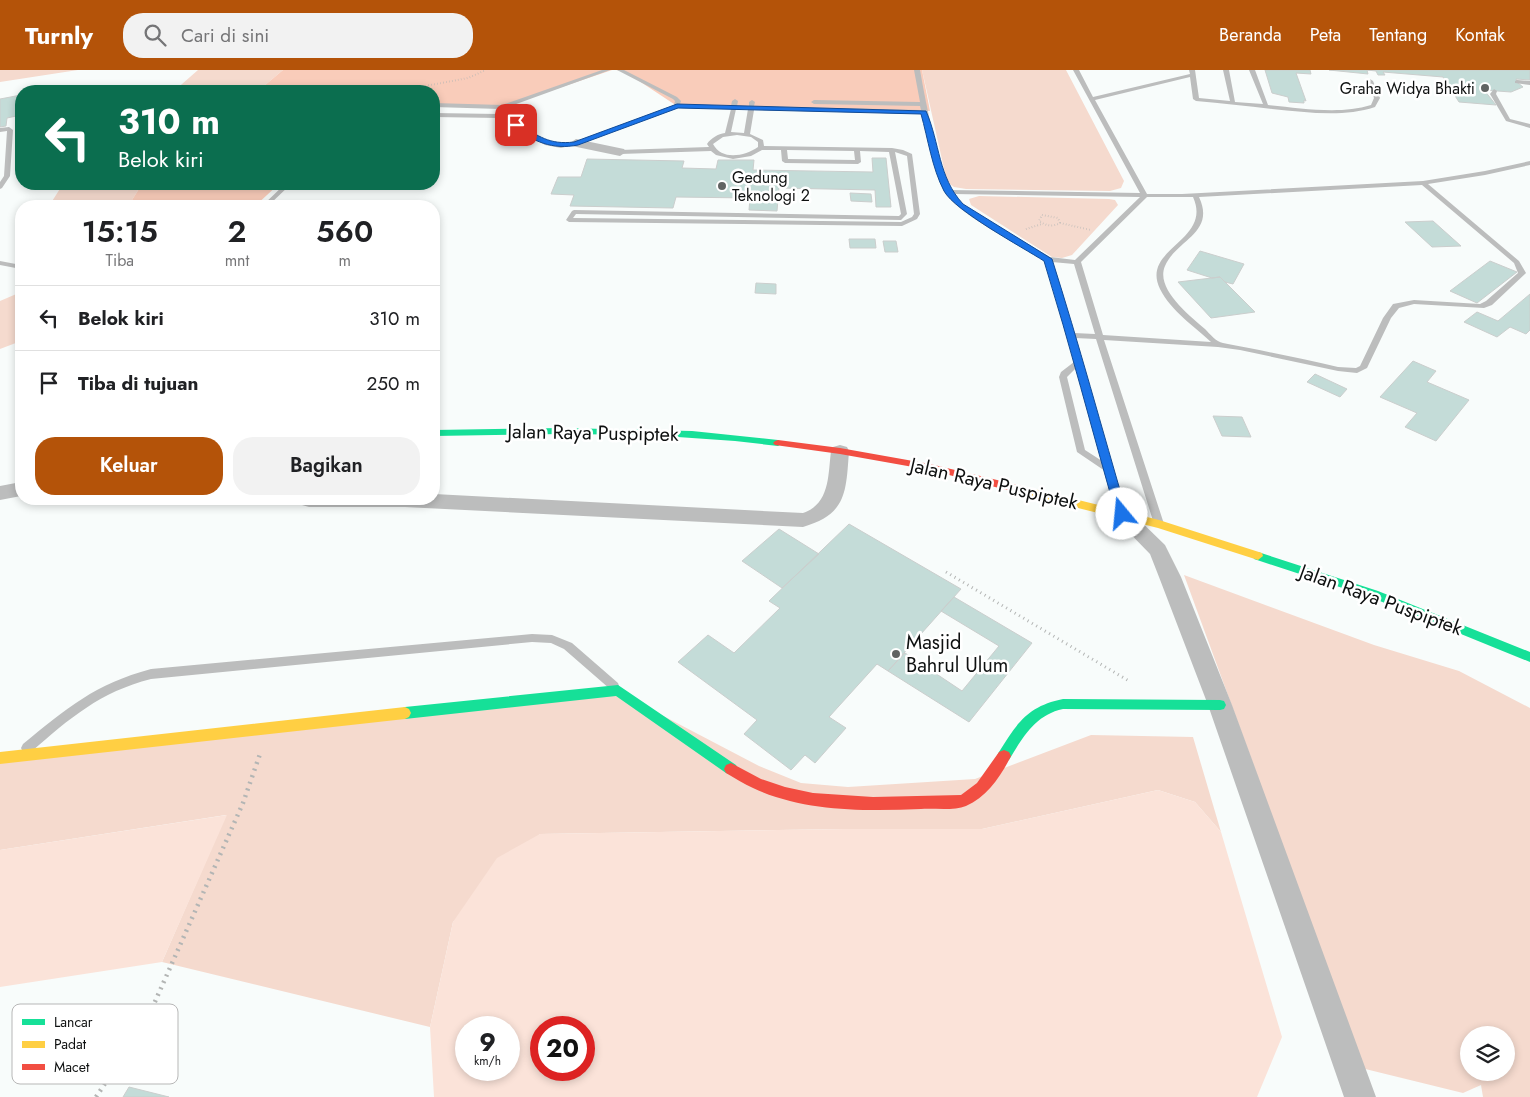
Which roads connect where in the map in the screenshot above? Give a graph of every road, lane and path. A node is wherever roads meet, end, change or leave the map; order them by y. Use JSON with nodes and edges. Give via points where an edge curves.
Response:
{"nodes":[{"id":1,"x":486,"y":70,"type":"edge"},
{"id":2,"x":607,"y":70,"type":"edge"},
{"id":3,"x":620,"y":70,"type":"edge"},
{"id":4,"x":917,"y":70,"type":"edge"},
{"id":5,"x":1076,"y":70,"type":"edge"},
{"id":6,"x":1226,"y":70,"type":"edge"},
{"id":7,"x":1252,"y":70,"type":"edge"},
{"id":8,"x":1193,"y":73,"type":"edge"},
{"id":9,"x":1370,"y":82,"type":"dead end"},
{"id":10,"x":1517,"y":82,"type":"dead end"},
{"id":11,"x":1530,"y":83,"type":"edge"},
{"id":12,"x":423,"y":85,"type":"edge"},
{"id":13,"x":1494,"y":91,"type":"dead end"},
{"id":14,"x":1092,"y":100,"type":"junction"},
{"id":15,"x":1233,"y":103,"type":"junction"},
{"id":16,"x":678,"y":104,"type":"junction"},
{"id":17,"x":735,"y":104,"type":"junction"},
{"id":18,"x":752,"y":104,"type":"junction"},
{"id":19,"x":922,"y":104,"type":"junction"},
{"id":20,"x":440,"y":105,"type":"edge"},
{"id":21,"x":503,"y":106,"type":"junction"},
{"id":22,"x":1266,"y":106,"type":"junction"},
{"id":23,"x":924,"y":112,"type":"junction"},
{"id":24,"x":440,"y":115,"type":"edge"},
{"id":25,"x":500,"y":116,"type":"junction"},
{"id":26,"x":1530,"y":126,"type":"edge"},
{"id":27,"x":0,"y":130,"type":"edge"},
{"id":28,"x":728,"y":134,"type":"junction"},
{"id":29,"x":746,"y":134,"type":"junction"},
{"id":30,"x":576,"y":144,"type":"junction"},
{"id":31,"x":761,"y":148,"type":"junction"},
{"id":32,"x":712,"y":149,"type":"junction"},
{"id":33,"x":784,"y":150,"type":"junction"},
{"id":34,"x":857,"y":150,"type":"junction"},
{"id":35,"x":892,"y":150,"type":"junction"},
{"id":36,"x":620,"y":152,"type":"joint"},
{"id":37,"x":1530,"y":163,"type":"edge"},
{"id":38,"x":1423,"y":183,"type":"junction"},
{"id":39,"x":0,"y":187,"type":"edge"},
{"id":40,"x":282,"y":190,"type":"edge"},
{"id":41,"x":948,"y":192,"type":"junction"},
{"id":42,"x":1195,"y":195,"type":"junction"},
{"id":43,"x":1144,"y":196,"type":"junction"},
{"id":44,"x":272,"y":200,"type":"edge"},
{"id":45,"x":609,"y":213,"type":"junction"},
{"id":46,"x":659,"y":214,"type":"junction"},
{"id":47,"x":745,"y":214,"type":"junction"},
{"id":48,"x":904,"y":214,"type":"junction"},
{"id":49,"x":917,"y":214,"type":"junction"},
{"id":50,"x":706,"y":215,"type":"junction"},
{"id":51,"x":792,"y":215,"type":"junction"},
{"id":52,"x":606,"y":221,"type":"junction"},
{"id":53,"x":657,"y":222,"type":"junction"},
{"id":54,"x":705,"y":222,"type":"junction"},
{"id":55,"x":744,"y":222,"type":"junction"},
{"id":56,"x":1060,"y":223,"type":"junction"},
{"id":57,"x":791,"y":224,"type":"junction"},
{"id":58,"x":1105,"y":234,"type":"junction"},
{"id":59,"x":1048,"y":259,"type":"junction"},
{"id":60,"x":1077,"y":262,"type":"junction"},
{"id":61,"x":0,"y":263,"type":"edge"},
{"id":62,"x":15,"y":266,"type":"edge"},
{"id":63,"x":1072,"y":335,"type":"junction"},
{"id":64,"x":1100,"y":336,"type":"junction"},
{"id":65,"x":1218,"y":345,"type":"junction"},
{"id":66,"x":1078,"y":364,"type":"junction"},
{"id":67,"x":440,"y":433,"type":"edge"},
{"id":68,"x":840,"y":451,"type":"junction"},
{"id":69,"x":1108,"y":469,"type":"junction"},
{"id":70,"x":15,"y":490,"type":"edge"},
{"id":71,"x":0,"y":493,"type":"edge"},
{"id":72,"x":440,"y":502,"type":"edge"},
{"id":73,"x":1122,"y":514,"type":"junction"},
{"id":74,"x":1159,"y":524,"type":"junction"},
{"id":75,"x":1158,"y":550,"type":"junction"},
{"id":76,"x":946,"y":572,"type":"dead end"},
{"id":77,"x":1530,"y":658,"type":"edge"},
{"id":78,"x":618,"y":690,"type":"junction"},
{"id":79,"x":1155,"y":704,"type":"junction"},
{"id":80,"x":1220,"y":705,"type":"junction"},
{"id":81,"x":270,"y":728,"type":"junction"},
{"id":82,"x":16,"y":756,"type":"junction"},
{"id":83,"x":0,"y":758,"type":"edge"},
{"id":84,"x":154,"y":1004,"type":"edge"},
{"id":85,"x":105,"y":1084,"type":"edge"},
{"id":86,"x":96,"y":1097,"type":"edge"},
{"id":87,"x":1360,"y":1097,"type":"edge"}],
"edges":[{"from":1,"to":12,"type":"path","via":[[468,78]]},
{"from":2,"to":21,"type":"lane"},
{"from":3,"to":16,"type":"lane"},
{"from":4,"to":19,"type":"lane"},
{"from":5,"to":14,"type":"lane"},
{"from":6,"to":15,"type":"lane"},
{"from":7,"to":22,"type":"lane"},
{"from":8,"to":14,"type":"lane"},
{"from":8,"to":15,"type":"lane","via":[[1197,100]]},
{"from":9,"to":22,"type":"lane","via":[[1377,98],[1373,106],[1356,112]]},
{"from":10,"to":11,"type":"lane"},
{"from":13,"to":26,"type":"lane","via":[[1508,120]]},
{"from":14,"to":43,"type":"lane"},
{"from":15,"to":22,"type":"lane"},
{"from":16,"to":17,"type":"lane"},
{"from":16,"to":30,"type":"lane"},
{"from":17,"to":18,"type":"lane"},
{"from":17,"to":28,"type":"lane"},
{"from":18,"to":19,"type":"lane"},
{"from":18,"to":23,"type":"lane"},
{"from":18,"to":29,"type":"lane"},
{"from":19,"to":23,"type":"lane"},
{"from":20,"to":21,"type":"lane"},
{"from":21,"to":25,"type":"lane"},
{"from":23,"to":41,"type":"lane"},
{"from":24,"to":25,"type":"lane"},
{"from":25,"to":30,"type":"lane","via":[[547,144]]},
{"from":27,"to":39,"type":"lane","via":[[10,130],[7,176]]},
{"from":28,"to":29,"type":"lane"},
{"from":28,"to":32,"type":"lane","via":[[712,141]]},
{"from":29,"to":31,"type":"lane","via":[[761,141]]},
{"from":30,"to":36,"type":"street"},
{"from":31,"to":32,"type":"lane","via":[[752,154],[738,156],[724,155]]},
{"from":31,"to":33,"type":"lane"},
{"from":32,"to":36,"type":"lane"},
{"from":33,"to":34,"type":"lane"},
{"from":33,"to":34,"type":"lane","via":[[785,161],[858,162]]},
{"from":34,"to":35,"type":"lane"},
{"from":35,"to":48,"type":"lane"},
{"from":35,"to":49,"type":"lane","via":[[910,155]]},
{"from":37,"to":38,"type":"lane"},
{"from":38,"to":42,"type":"lane"},
{"from":38,"to":65,"type":"lane","via":[[1520,265],[1522,274],[1489,303],[1475,306],[1399,304],[1386,318],[1363,368],[1357,371],[1338,370]]},
{"from":40,"to":44,"type":"lane"},
{"from":41,"to":43,"type":"lane"},
{"from":41,"to":59,"type":"lane","via":[[960,206]]},
{"from":42,"to":43,"type":"lane"},
{"from":42,"to":65,"type":"lane","via":[[1200,208],[1200,222],[1191,235],[1168,254],[1160,274],[1164,289],[1175,303]]},
{"from":43,"to":58,"type":"lane"},
{"from":45,"to":46,"type":"lane"},
{"from":45,"to":52,"type":"lane"},
{"from":45,"to":52,"type":"lane","via":[[574,212],[569,220]]},
{"from":46,"to":50,"type":"lane"},
{"from":46,"to":53,"type":"lane"},
{"from":47,"to":50,"type":"lane"},
{"from":47,"to":51,"type":"lane"},
{"from":47,"to":55,"type":"lane"},
{"from":48,"to":49,"type":"lane"},
{"from":48,"to":51,"type":"lane","via":[[898,218]]},
{"from":49,"to":57,"type":"lane","via":[[912,221],[902,224]]},
{"from":50,"to":54,"type":"lane"},
{"from":51,"to":57,"type":"lane"},
{"from":52,"to":53,"type":"lane"},
{"from":53,"to":54,"type":"lane"},
{"from":54,"to":55,"type":"lane"},
{"from":55,"to":57,"type":"lane"},
{"from":56,"to":56,"type":"path","via":[[1052,226],[1038,221],[1042,215],[1058,218]]},
{"from":56,"to":58,"type":"path"},
{"from":58,"to":60,"type":"lane"},
{"from":59,"to":60,"type":"lane"},
{"from":59,"to":63,"type":"lane"},
{"from":60,"to":64,"type":"lane"},
{"from":61,"to":62,"type":"lane"},
{"from":63,"to":64,"type":"lane"},
{"from":63,"to":66,"type":"lane"},
{"from":64,"to":65,"type":"lane"},
{"from":64,"to":74,"type":"lane"},
{"from":66,"to":69,"type":"lane"},
{"from":66,"to":69,"type":"lane","via":[[1063,377],[1081,452]]},
{"from":67,"to":68,"type":"street","name":"Jalan Raya Puspiptek","via":[[584,430],[721,435]]},
{"from":68,"to":72,"type":"street","via":[[835,495],[825,510],[803,520]]},
{"from":68,"to":73,"type":"street","name":"Jalan Raya Puspiptek","via":[[989,480]]},
{"from":69,"to":73,"type":"lane"},
{"from":70,"to":71,"type":"street"},
{"from":73,"to":74,"type":"street","name":"Jalan Raya Puspiptek"},
{"from":73,"to":75,"type":"street"},
{"from":74,"to":75,"type":"street"},
{"from":74,"to":77,"type":"street","name":"Jalan Raya Puspiptek","via":[[1374,594]]},
{"from":75,"to":80,"type":"street"},
{"from":76,"to":79,"type":"path","via":[[1113,670],[1143,690]]},
{"from":78,"to":79,"type":"street","via":[[743,777],[806,799],[838,803],[962,801],[984,787],[1035,712],[1063,704]]},
{"from":78,"to":81,"type":"street"},
{"from":78,"to":82,"type":"lane","via":[[568,646],[552,639],[532,638],[150,674],[114,684],[89,698]]},
{"from":79,"to":80,"type":"street"},
{"from":80,"to":87,"type":"street"},
{"from":81,"to":82,"type":"street"},
{"from":81,"to":84,"type":"path","via":[[242,803]]},
{"from":82,"to":83,"type":"street"},
{"from":85,"to":86,"type":"path"}]}
